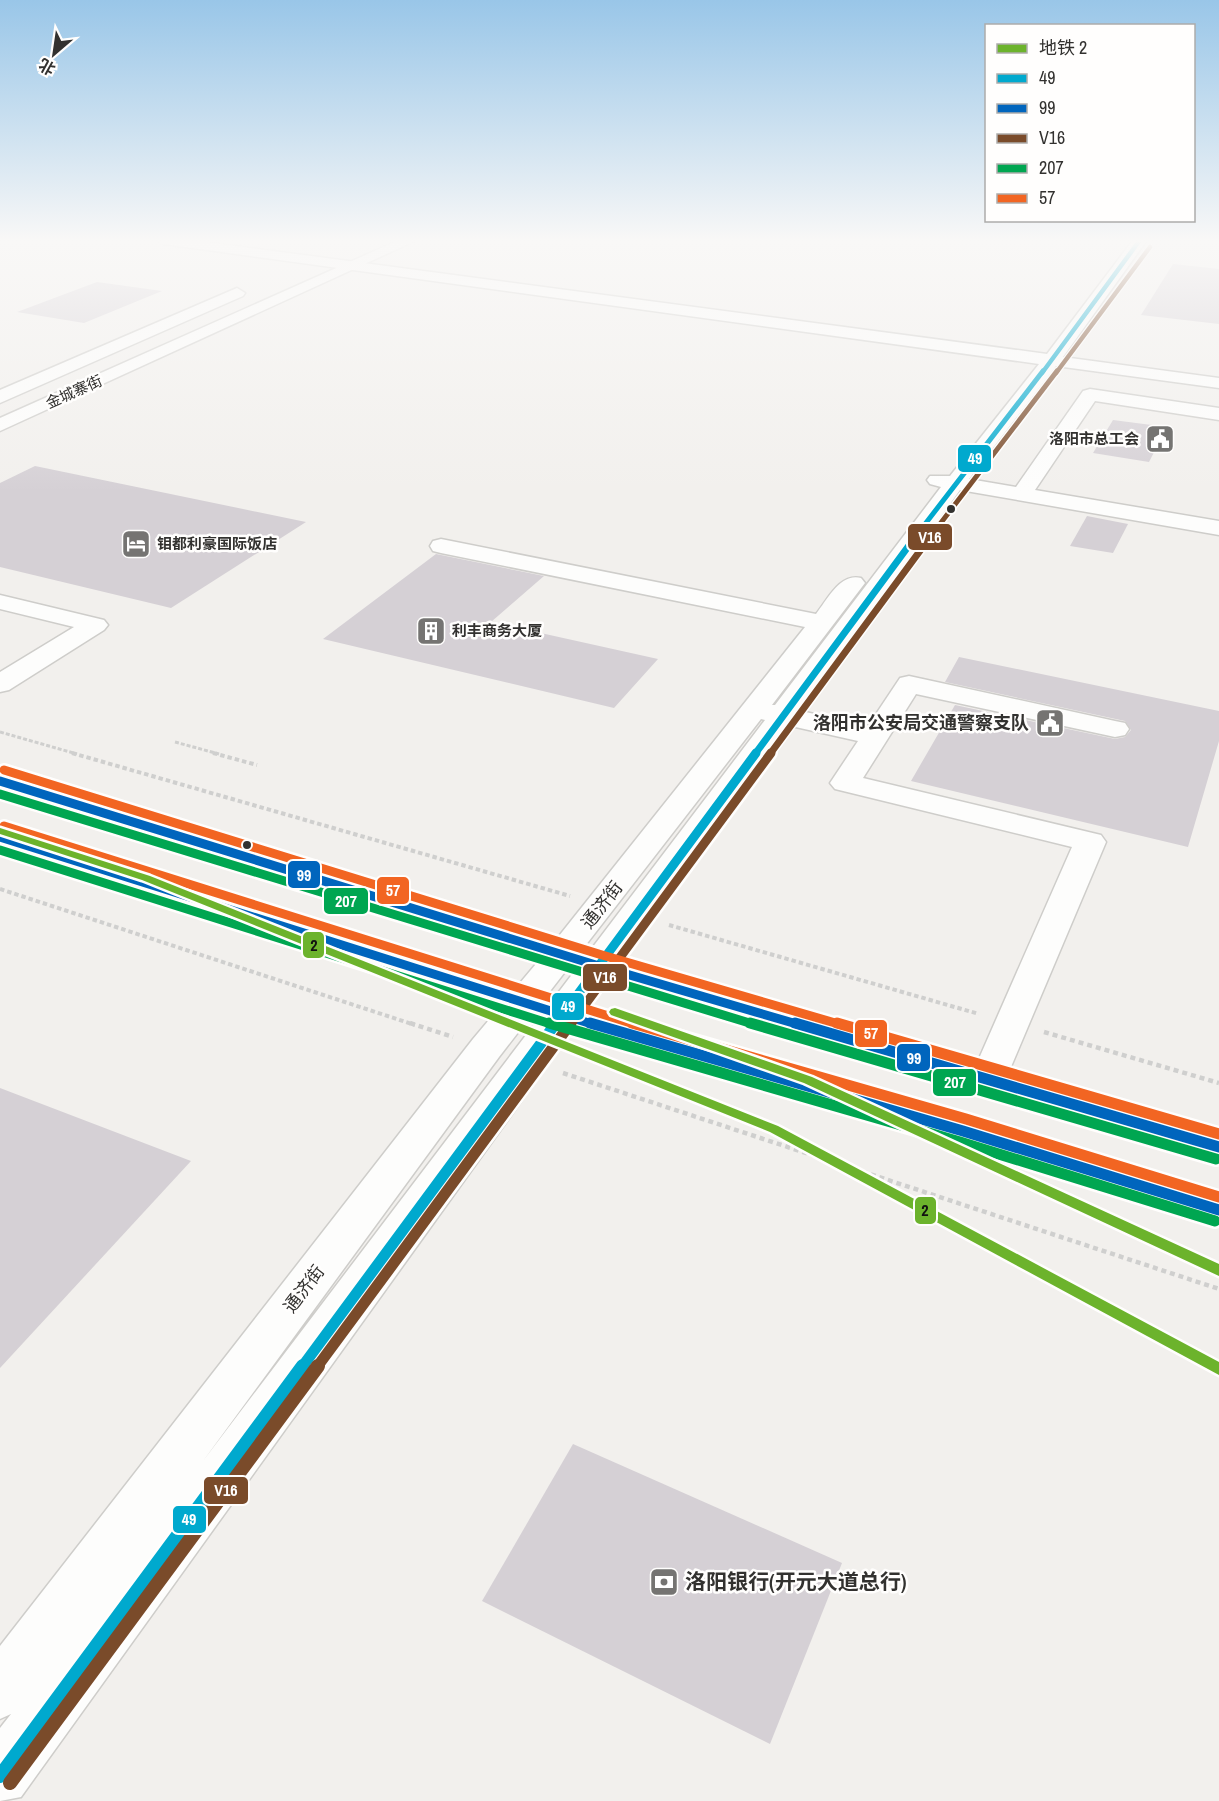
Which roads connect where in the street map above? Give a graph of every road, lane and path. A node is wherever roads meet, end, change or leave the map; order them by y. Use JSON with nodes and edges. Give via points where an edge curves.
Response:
{"nodes":[{"id":1,"x":166,"y":324,"type":"edge"},
{"id":2,"x":223,"y":324,"type":"edge"},
{"id":3,"x":823,"y":324,"type":"edge"},
{"id":4,"x":1069,"y":324,"type":"edge"},
{"id":5,"x":1044,"y":353,"type":"junction"},
{"id":6,"x":1219,"y":375,"type":"edge"},
{"id":7,"x":1219,"y":383,"type":"edge"},
{"id":8,"x":0,"y":397,"type":"edge"},
{"id":9,"x":1219,"y":414,"type":"edge"},
{"id":10,"x":0,"y":425,"type":"edge"},
{"id":11,"x":945,"y":481,"type":"junction"},
{"id":12,"x":1022,"y":494,"type":"junction"},
{"id":13,"x":1219,"y":528,"type":"edge"},
{"id":14,"x":441,"y":546,"type":"dead end"},
{"id":15,"x":0,"y":602,"type":"edge"},
{"id":16,"x":822,"y":623,"type":"junction"},
{"id":17,"x":0,"y":655,"type":"edge"},
{"id":18,"x":33,"y":664,"type":"junction"},
{"id":19,"x":0,"y":684,"type":"edge"},
{"id":20,"x":754,"y":709,"type":"junction"},
{"id":21,"x":783,"y":715,"type":"junction"},
{"id":22,"x":1115,"y":729,"type":"dead end"},
{"id":23,"x":875,"y":736,"type":"junction"},
{"id":24,"x":175,"y":742,"type":"dead end"},
{"id":25,"x":257,"y":765,"type":"dead end"},
{"id":26,"x":0,"y":781,"type":"edge"},
{"id":27,"x":0,"y":837,"type":"edge"},
{"id":28,"x":0,"y":889,"type":"edge"},
{"id":29,"x":581,"y":960,"type":"junction"},
{"id":30,"x":543,"y":1009,"type":"junction"},
{"id":31,"x":506,"y":1054,"type":"junction"},
{"id":32,"x":989,"y":1078,"type":"junction"},
{"id":33,"x":1219,"y":1147,"type":"edge"},
{"id":34,"x":1219,"y":1210,"type":"edge"},
{"id":35,"x":1219,"y":1289,"type":"edge"},
{"id":36,"x":0,"y":1691,"type":"edge"},
{"id":37,"x":0,"y":1776,"type":"edge"}],
"edges":[{"from":1,"to":8,"type":"street","name":"金城寨街"},
{"from":2,"to":10,"type":"street","name":"金城寨街"},
{"from":3,"to":5,"type":"street"},
{"from":4,"to":5,"type":"street","name":"通济街"},
{"from":5,"to":6,"type":"street"},
{"from":5,"to":7,"type":"street"},
{"from":5,"to":11,"type":"street","name":"通济街"},
{"from":9,"to":12,"type":"street","via":[[1090,395]]},
{"from":11,"to":12,"type":"street"},
{"from":11,"to":16,"type":"street","name":"通济街"},
{"from":11,"to":21,"type":"street","name":"通济街"},
{"from":12,"to":13,"type":"street"},
{"from":14,"to":16,"type":"street"},
{"from":15,"to":18,"type":"street","via":[[95,626]]},
{"from":16,"to":20,"type":"street","name":"通济街"},
{"from":17,"to":18,"type":"street"},
{"from":18,"to":19,"type":"street"},
{"from":20,"to":21,"type":"street"},
{"from":20,"to":29,"type":"street","name":"通济街"},
{"from":21,"to":23,"type":"street"},
{"from":21,"to":29,"type":"street","name":"通济街"},
{"from":22,"to":23,"type":"street","via":[[909,684]]},
{"from":23,"to":32,"type":"street","via":[[845,783],[1090,842]]},
{"from":24,"to":25,"type":"path"},
{"from":26,"to":29,"type":"street"},
{"from":27,"to":30,"type":"street"},
{"from":28,"to":31,"type":"path"},
{"from":29,"to":30,"type":"street","name":"通济街"},
{"from":29,"to":32,"type":"street"},
{"from":30,"to":31,"type":"street","name":"通济街"},
{"from":30,"to":34,"type":"street"},
{"from":31,"to":35,"type":"path"},
{"from":31,"to":36,"type":"street","name":"通济街"},
{"from":31,"to":37,"type":"street","name":"通济街"},
{"from":32,"to":33,"type":"street"}]}
